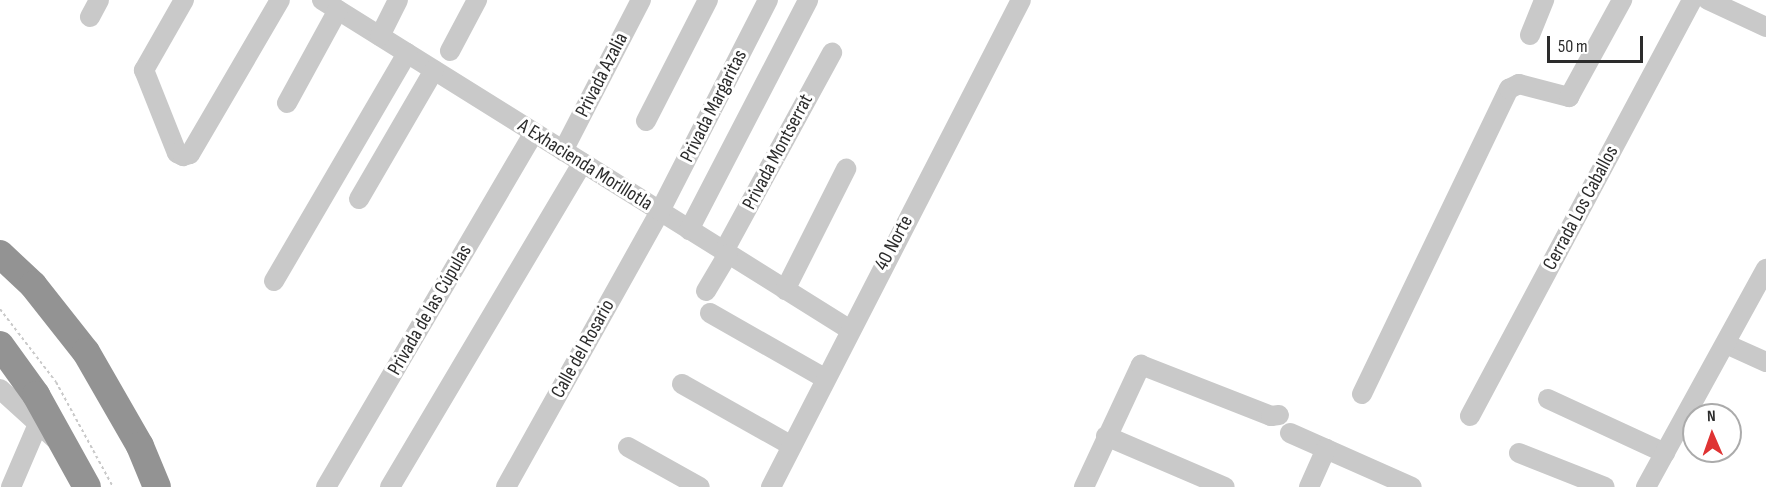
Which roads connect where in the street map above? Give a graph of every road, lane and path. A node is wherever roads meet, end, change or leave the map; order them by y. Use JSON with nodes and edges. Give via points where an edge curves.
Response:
{"nodes":[{"id":1,"x":184,"y":0,"type":"edge"},
{"id":2,"x":280,"y":0,"type":"edge"},
{"id":3,"x":398,"y":0,"type":"edge"},
{"id":4,"x":477,"y":0,"type":"edge"},
{"id":5,"x":641,"y":0,"type":"edge"},
{"id":6,"x":708,"y":0,"type":"edge"},
{"id":7,"x":768,"y":0,"type":"edge"},
{"id":8,"x":808,"y":0,"type":"edge"},
{"id":9,"x":1021,"y":0,"type":"edge"},
{"id":10,"x":1544,"y":0,"type":"edge"},
{"id":11,"x":1622,"y":0,"type":"edge"},
{"id":12,"x":1692,"y":0,"type":"edge"},
{"id":13,"x":1708,"y":0,"type":"edge"},
{"id":14,"x":330,"y":5,"type":"edge"},
{"id":15,"x":1764,"y":22,"type":"edge"},
{"id":16,"x":1530,"y":35,"type":"dead end"},
{"id":17,"x":380,"y":36,"type":"junction"},
{"id":18,"x":450,"y":51,"type":"dead end"},
{"id":19,"x":832,"y":52,"type":"dead end"},
{"id":20,"x":407,"y":53,"type":"junction"},
{"id":21,"x":434,"y":70,"type":"junction"},
{"id":22,"x":287,"y":103,"type":"dead end"},
{"id":23,"x":646,"y":121,"type":"dead end"},
{"id":24,"x":534,"y":133,"type":"junction"},
{"id":25,"x":563,"y":151,"type":"junction"},
{"id":26,"x":582,"y":163,"type":"junction"},
{"id":27,"x":846,"y":169,"type":"dead end"},
{"id":28,"x":358,"y":199,"type":"dead end"},
{"id":29,"x":660,"y":211,"type":"junction"},
{"id":30,"x":689,"y":230,"type":"junction"},
{"id":31,"x":726,"y":253,"type":"junction"},
{"id":32,"x":0,"y":254,"type":"edge"},
{"id":33,"x":1766,"y":269,"type":"edge"},
{"id":34,"x":274,"y":281,"type":"dead end"},
{"id":35,"x":785,"y":290,"type":"junction"},
{"id":36,"x":706,"y":291,"type":"dead end"},
{"id":37,"x":0,"y":309,"type":"edge"},
{"id":38,"x":710,"y":313,"type":"dead end"},
{"id":39,"x":849,"y":329,"type":"junction"},
{"id":40,"x":1726,"y":344,"type":"junction"},
{"id":41,"x":0,"y":345,"type":"edge"},
{"id":42,"x":1766,"y":362,"type":"edge"},
{"id":43,"x":826,"y":379,"type":"junction"},
{"id":44,"x":682,"y":384,"type":"dead end"},
{"id":45,"x":0,"y":389,"type":"edge"},
{"id":46,"x":1362,"y":394,"type":"dead end"},
{"id":47,"x":1548,"y":399,"type":"dead end"},
{"id":48,"x":1279,"y":415,"type":"dead end"},
{"id":49,"x":1470,"y":416,"type":"dead end"},
{"id":50,"x":38,"y":424,"type":"junction"},
{"id":51,"x":1290,"y":433,"type":"dead end"},
{"id":52,"x":1107,"y":436,"type":"junction"},
{"id":53,"x":792,"y":446,"type":"junction"},
{"id":54,"x":628,"y":447,"type":"dead end"},
{"id":55,"x":1326,"y":449,"type":"junction"},
{"id":56,"x":70,"y":451,"type":"junction"},
{"id":57,"x":1519,"y":453,"type":"dead end"},
{"id":58,"x":1665,"y":453,"type":"junction"},
{"id":59,"x":11,"y":487,"type":"edge"},
{"id":60,"x":87,"y":487,"type":"edge"},
{"id":61,"x":113,"y":487,"type":"edge"},
{"id":62,"x":157,"y":487,"type":"edge"},
{"id":63,"x":326,"y":487,"type":"edge"},
{"id":64,"x":390,"y":487,"type":"edge"},
{"id":65,"x":506,"y":487,"type":"edge"},
{"id":66,"x":700,"y":487,"type":"edge"},
{"id":67,"x":771,"y":487,"type":"edge"},
{"id":68,"x":1084,"y":487,"type":"edge"},
{"id":69,"x":1225,"y":487,"type":"edge"},
{"id":70,"x":1309,"y":487,"type":"edge"},
{"id":71,"x":1412,"y":487,"type":"edge"},
{"id":72,"x":1605,"y":487,"type":"edge"},
{"id":73,"x":1646,"y":487,"type":"edge"}],
"edges":[{"from":1,"to":2,"type":"street","via":[[144,69],[177,153],[183,156],[190,154]]},
{"from":3,"to":17,"type":"street"},
{"from":4,"to":18,"type":"street"},
{"from":5,"to":25,"type":"street","name":"Privada Azalia"},
{"from":6,"to":23,"type":"street"},
{"from":7,"to":29,"type":"street","name":"Privada Margaritas"},
{"from":8,"to":30,"type":"street"},
{"from":9,"to":39,"type":"street","name":"40 Norte"},
{"from":10,"to":16,"type":"street"},
{"from":11,"to":46,"type":"street","via":[[1569,97],[1519,84],[1509,89]]},
{"from":12,"to":49,"type":"street","name":"Cerrada Los Caballos"},
{"from":13,"to":15,"type":"street"},
{"from":14,"to":17,"type":"street","name":"A Exhacienda Morillotla"},
{"from":14,"to":22,"type":"street"},
{"from":17,"to":20,"type":"street","name":"A Exhacienda Morillotla"},
{"from":19,"to":31,"type":"street","name":"Privada Montserrat"},
{"from":20,"to":21,"type":"street","name":"A Exhacienda Morillotla"},
{"from":20,"to":34,"type":"street"},
{"from":21,"to":24,"type":"street","name":"A Exhacienda Morillotla"},
{"from":21,"to":28,"type":"street"},
{"from":24,"to":25,"type":"street","name":"A Exhacienda Morillotla"},
{"from":24,"to":63,"type":"street","name":"Privada de las Cúpulas"},
{"from":25,"to":26,"type":"street","name":"A Exhacienda Morillotla"},
{"from":26,"to":29,"type":"street","name":"A Exhacienda Morillotla"},
{"from":26,"to":64,"type":"street"},
{"from":27,"to":35,"type":"street"},
{"from":29,"to":30,"type":"street","name":"A Exhacienda Morillotla"},
{"from":29,"to":65,"type":"street","name":"Calle del Rosario"},
{"from":30,"to":31,"type":"street","name":"A Exhacienda Morillotla"},
{"from":31,"to":35,"type":"street","name":"A Exhacienda Morillotla"},
{"from":31,"to":36,"type":"street","name":"Privada Montserrat"},
{"from":32,"to":62,"type":"highway","via":[[33,285],[86,352],[140,446]]},
{"from":33,"to":40,"type":"street"},
{"from":35,"to":39,"type":"street","name":"A Exhacienda Morillotla"},
{"from":37,"to":61,"type":"path","via":[[56,381]]},
{"from":38,"to":43,"type":"street"},
{"from":39,"to":43,"type":"street","name":"40 Norte"},
{"from":40,"to":42,"type":"street"},
{"from":40,"to":58,"type":"street"},
{"from":41,"to":56,"type":"highway"},
{"from":43,"to":53,"type":"street","name":"40 Norte"},
{"from":44,"to":53,"type":"street"},
{"from":45,"to":50,"type":"street"},
{"from":47,"to":58,"type":"street"},
{"from":48,"to":52,"type":"street","via":[[1271,416],[1141,365]]},
{"from":50,"to":56,"type":"street"},
{"from":50,"to":59,"type":"street"},
{"from":51,"to":55,"type":"street"},
{"from":52,"to":68,"type":"street"},
{"from":52,"to":69,"type":"street"},
{"from":53,"to":67,"type":"street","name":"40 Norte"},
{"from":54,"to":66,"type":"street"},
{"from":55,"to":70,"type":"street"},
{"from":55,"to":71,"type":"street"},
{"from":56,"to":60,"type":"highway"},
{"from":57,"to":72,"type":"street"},
{"from":58,"to":73,"type":"street"}]}
